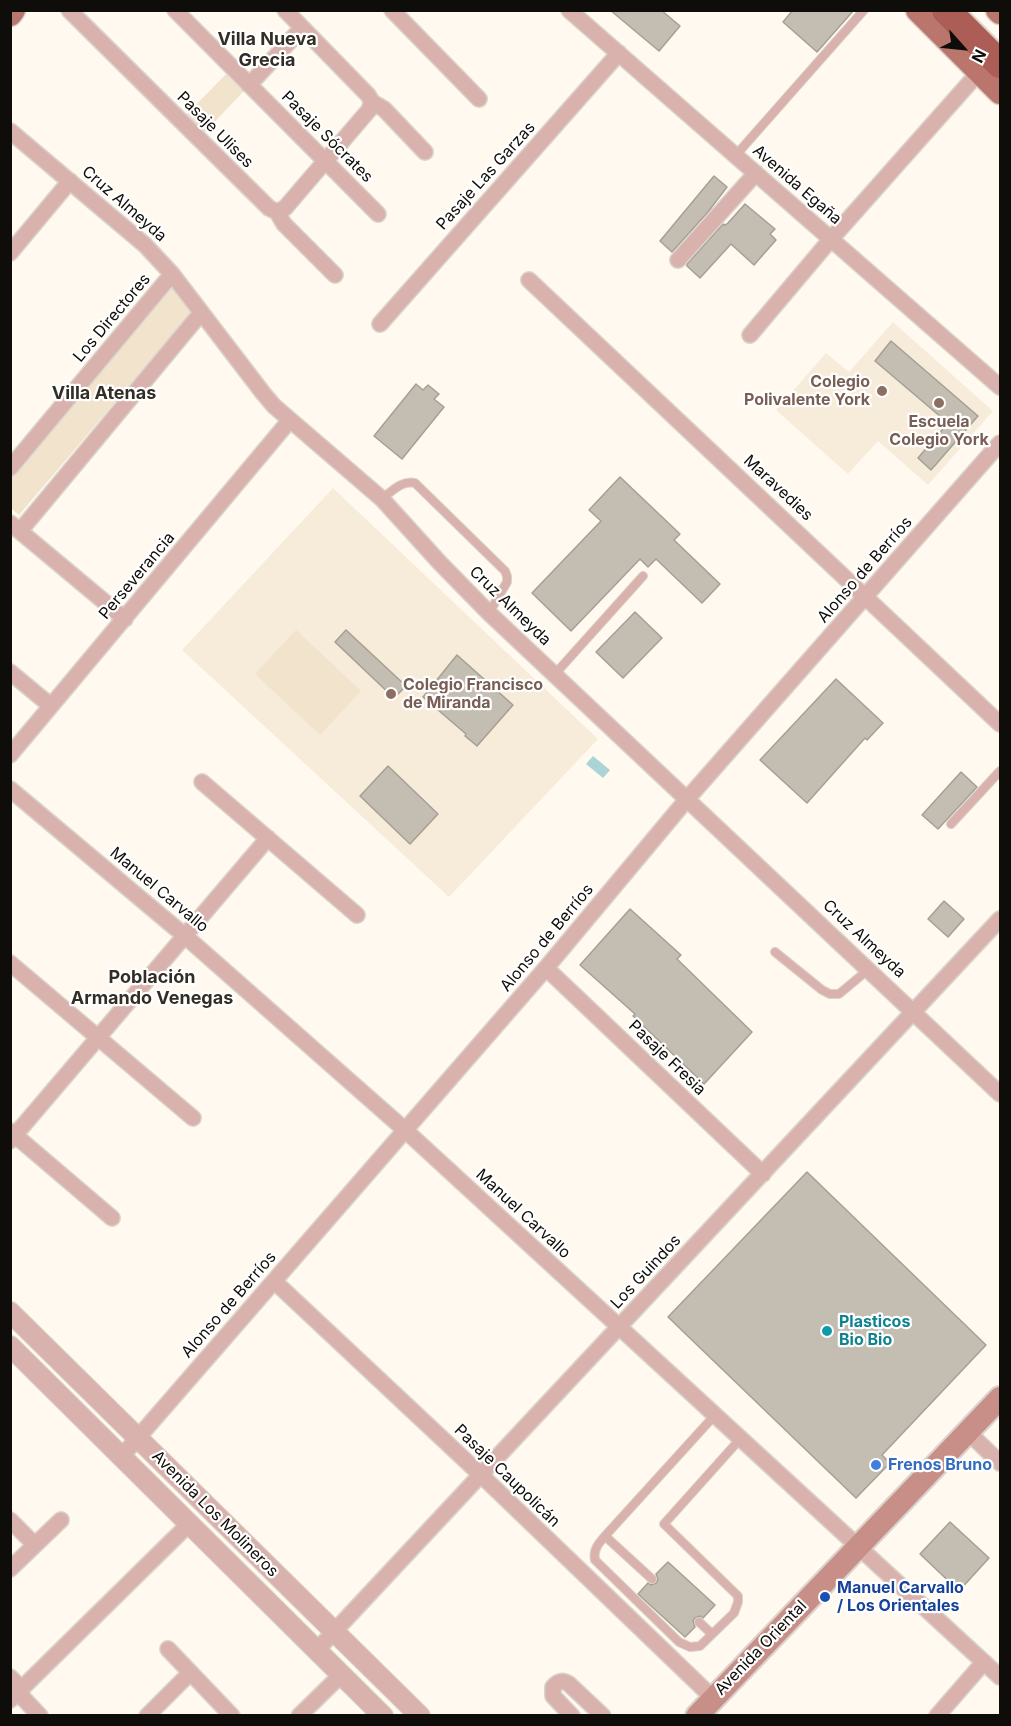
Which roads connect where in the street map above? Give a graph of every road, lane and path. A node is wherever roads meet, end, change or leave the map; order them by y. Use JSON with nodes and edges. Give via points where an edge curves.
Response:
{"nodes":[{"id":1,"x":69,"y":10,"type":"edge"},
{"id":2,"x":285,"y":10,"type":"edge"},
{"id":3,"x":392,"y":10,"type":"edge"},
{"id":4,"x":569,"y":10,"type":"edge"},
{"id":5,"x":864,"y":10,"type":"edge"},
{"id":6,"x":918,"y":10,"type":"edge"},
{"id":7,"x":946,"y":10,"type":"edge"},
{"id":8,"x":176,"y":11,"type":"edge"},
{"id":9,"x":302,"y":28,"type":"junction"},
{"id":10,"x":619,"y":53,"type":"junction"},
{"id":11,"x":990,"y":68,"type":"edge"},
{"id":12,"x":249,"y":85,"type":"junction"},
{"id":13,"x":1000,"y":92,"type":"edge"},
{"id":14,"x":479,"y":99,"type":"dead end"},
{"id":15,"x":372,"y":102,"type":"junction"},
{"id":16,"x":10,"y":131,"type":"edge"},
{"id":17,"x":425,"y":152,"type":"dead end"},
{"id":18,"x":736,"y":156,"type":"junction"},
{"id":19,"x":325,"y":161,"type":"junction"},
{"id":20,"x":756,"y":173,"type":"junction"},
{"id":21,"x":70,"y":181,"type":"junction"},
{"id":22,"x":277,"y":212,"type":"junction"},
{"id":23,"x":378,"y":214,"type":"dead end"},
{"id":24,"x":831,"y":239,"type":"junction"},
{"id":25,"x":10,"y":253,"type":"edge"},
{"id":26,"x":678,"y":260,"type":"dead end"},
{"id":27,"x":172,"y":274,"type":"junction"},
{"id":28,"x":335,"y":275,"type":"dead end"},
{"id":29,"x":529,"y":280,"type":"dead end"},
{"id":30,"x":201,"y":313,"type":"junction"},
{"id":31,"x":380,"y":324,"type":"dead end"},
{"id":32,"x":750,"y":335,"type":"dead end"},
{"id":33,"x":1000,"y":387,"type":"edge"},
{"id":34,"x":290,"y":420,"type":"junction"},
{"id":35,"x":1000,"y":443,"type":"edge"},
{"id":36,"x":10,"y":468,"type":"edge"},
{"id":37,"x":382,"y":499,"type":"junction"},
{"id":38,"x":15,"y":527,"type":"edge"},
{"id":39,"x":643,"y":576,"type":"dead end"},
{"id":40,"x":866,"y":596,"type":"junction"},
{"id":41,"x":489,"y":613,"type":"junction"},
{"id":42,"x":124,"y":619,"type":"junction"},
{"id":43,"x":10,"y":672,"type":"edge"},
{"id":44,"x":555,"y":674,"type":"junction"},
{"id":45,"x":51,"y":706,"type":"junction"},
{"id":46,"x":1000,"y":724,"type":"edge"},
{"id":47,"x":10,"y":755,"type":"edge"},
{"id":48,"x":1000,"y":771,"type":"edge"},
{"id":49,"x":202,"y":782,"type":"dead end"},
{"id":50,"x":12,"y":794,"type":"edge"},
{"id":51,"x":688,"y":798,"type":"junction"},
{"id":52,"x":951,"y":824,"type":"dead end"},
{"id":53,"x":268,"y":838,"type":"junction"},
{"id":54,"x":357,"y":915,"type":"dead end"},
{"id":55,"x":1000,"y":920,"type":"edge"},
{"id":56,"x":185,"y":936,"type":"junction"},
{"id":57,"x":775,"y":952,"type":"dead end"},
{"id":58,"x":10,"y":963,"type":"edge"},
{"id":59,"x":546,"y":968,"type":"junction"},
{"id":60,"x":869,"y":969,"type":"junction"},
{"id":61,"x":914,"y":1012,"type":"junction"},
{"id":62,"x":98,"y":1038,"type":"junction"},
{"id":63,"x":1000,"y":1094,"type":"edge"},
{"id":64,"x":193,"y":1118,"type":"dead end"},
{"id":65,"x":405,"y":1130,"type":"junction"},
{"id":66,"x":12,"y":1136,"type":"edge"},
{"id":67,"x":763,"y":1174,"type":"junction"},
{"id":68,"x":112,"y":1218,"type":"dead end"},
{"id":69,"x":274,"y":1281,"type":"junction"},
{"id":70,"x":10,"y":1312,"type":"edge"},
{"id":71,"x":619,"y":1327,"type":"junction"},
{"id":72,"x":10,"y":1346,"type":"edge"},
{"id":73,"x":1000,"y":1398,"type":"edge"},
{"id":74,"x":715,"y":1415,"type":"junction"},
{"id":75,"x":968,"y":1432,"type":"junction"},
{"id":76,"x":138,"y":1437,"type":"junction"},
{"id":77,"x":741,"y":1438,"type":"junction"},
{"id":78,"x":122,"y":1456,"type":"junction"},
{"id":79,"x":1000,"y":1463,"type":"edge"},
{"id":80,"x":481,"y":1475,"type":"junction"},
{"id":81,"x":10,"y":1520,"type":"edge"},
{"id":82,"x":61,"y":1520,"type":"dead end"},
{"id":83,"x":190,"y":1523,"type":"junction"},
{"id":84,"x":605,"y":1536,"type":"junction"},
{"id":85,"x":35,"y":1545,"type":"junction"},
{"id":86,"x":859,"y":1546,"type":"junction"},
{"id":87,"x":10,"y":1569,"type":"edge"},
{"id":88,"x":652,"y":1579,"type":"dead end"},
{"id":89,"x":699,"y":1622,"type":"dead end"},
{"id":90,"x":335,"y":1631,"type":"junction"},
{"id":91,"x":712,"y":1634,"type":"junction"},
{"id":92,"x":168,"y":1650,"type":"dead end"},
{"id":93,"x":317,"y":1650,"type":"junction"},
{"id":94,"x":984,"y":1662,"type":"junction"},
{"id":95,"x":190,"y":1673,"type":"junction"},
{"id":96,"x":342,"y":1674,"type":"junction"},
{"id":97,"x":10,"y":1677,"type":"edge"},
{"id":98,"x":1000,"y":1677,"type":"edge"},
{"id":99,"x":15,"y":1696,"type":"edge"},
{"id":100,"x":713,"y":1698,"type":"junction"},
{"id":101,"x":601,"y":1715,"type":"edge"},
{"id":102,"x":40,"y":1716,"type":"edge"},
{"id":103,"x":147,"y":1716,"type":"edge"},
{"id":104,"x":232,"y":1716,"type":"edge"},
{"id":105,"x":299,"y":1716,"type":"edge"},
{"id":106,"x":383,"y":1716,"type":"edge"},
{"id":107,"x":420,"y":1716,"type":"edge"},
{"id":108,"x":572,"y":1716,"type":"edge"},
{"id":109,"x":697,"y":1716,"type":"edge"},
{"id":110,"x":937,"y":1716,"type":"edge"}],
"edges":[{"from":1,"to":22,"type":"street","name":"Pasaje Ulises"},
{"from":2,"to":9,"type":"street"},
{"from":3,"to":14,"type":"street"},
{"from":4,"to":10,"type":"street","name":"Avenida Egaña"},
{"from":5,"to":18,"type":"lane"},
{"from":6,"to":11,"type":"main road"},
{"from":7,"to":11,"type":"highway"},
{"from":8,"to":12,"type":"street","name":"Pasaje Sócrates"},
{"from":9,"to":12,"type":"street"},
{"from":9,"to":15,"type":"street"},
{"from":10,"to":18,"type":"street","name":"Avenida Egaña"},
{"from":10,"to":31,"type":"street","name":"Pasaje Las Garzas"},
{"from":11,"to":13,"type":"main road"},
{"from":11,"to":24,"type":"street"},
{"from":12,"to":19,"type":"street","name":"Pasaje Sócrates"},
{"from":15,"to":17,"type":"street","via":[[384,109]]},
{"from":15,"to":19,"type":"street"},
{"from":16,"to":21,"type":"street","name":"Cruz Almeyda"},
{"from":18,"to":20,"type":"street","name":"Avenida Egaña"},
{"from":19,"to":22,"type":"street","via":[[285,208]]},
{"from":19,"to":23,"type":"street","name":"Pasaje Sócrates"},
{"from":20,"to":24,"type":"street","name":"Avenida Egaña"},
{"from":20,"to":26,"type":"street"},
{"from":21,"to":25,"type":"street"},
{"from":21,"to":27,"type":"street","name":"Cruz Almeyda","via":[[133,233]]},
{"from":22,"to":28,"type":"street","name":"Pasaje Ulises"},
{"from":24,"to":32,"type":"street"},
{"from":24,"to":33,"type":"street","name":"Avenida Egaña"},
{"from":27,"to":30,"type":"street","name":"Cruz Almeyda"},
{"from":27,"to":36,"type":"street","name":"Los Directores"},
{"from":29,"to":40,"type":"street","name":"Maravedies"},
{"from":30,"to":34,"type":"street","name":"Cruz Almeyda","via":[[263,393]]},
{"from":30,"to":38,"type":"street"},
{"from":34,"to":37,"type":"street","name":"Cruz Almeyda"},
{"from":34,"to":42,"type":"street","name":"Perseverancia"},
{"from":35,"to":40,"type":"street","name":"Alonso de Berríos"},
{"from":37,"to":41,"type":"street","name":"Cruz Almeyda"},
{"from":37,"to":41,"type":"lane","via":[[403,483],[415,483],[505,571],[507,582]]},
{"from":38,"to":42,"type":"street"},
{"from":39,"to":44,"type":"lane"},
{"from":40,"to":46,"type":"street","name":"Maravedies"},
{"from":40,"to":51,"type":"street","name":"Alonso de Berríos"},
{"from":41,"to":44,"type":"street","name":"Cruz Almeyda"},
{"from":42,"to":45,"type":"street","name":"Perseverancia"},
{"from":43,"to":45,"type":"street"},
{"from":44,"to":51,"type":"street","name":"Cruz Almeyda"},
{"from":45,"to":47,"type":"street","name":"Perseverancia"},
{"from":48,"to":52,"type":"lane"},
{"from":49,"to":53,"type":"street"},
{"from":50,"to":56,"type":"street","name":"Manuel Carvallo"},
{"from":51,"to":59,"type":"street","name":"Alonso de Berríos"},
{"from":51,"to":60,"type":"street","name":"Cruz Almeyda"},
{"from":53,"to":54,"type":"street"},
{"from":53,"to":56,"type":"street"},
{"from":55,"to":61,"type":"street","name":"Los Guindos"},
{"from":56,"to":62,"type":"street"},
{"from":56,"to":65,"type":"street","name":"Manuel Carvallo"},
{"from":57,"to":60,"type":"lane","via":[[830,994],[839,994]]},
{"from":58,"to":62,"type":"street"},
{"from":59,"to":65,"type":"street","name":"Alonso de Berríos"},
{"from":59,"to":67,"type":"street","name":"Pasaje Fresia"},
{"from":60,"to":61,"type":"street","name":"Cruz Almeyda"},
{"from":61,"to":63,"type":"street","name":"Cruz Almeyda"},
{"from":61,"to":67,"type":"street","name":"Los Guindos"},
{"from":62,"to":64,"type":"street"},
{"from":62,"to":66,"type":"street"},
{"from":65,"to":69,"type":"street","name":"Alonso de Berríos"},
{"from":65,"to":71,"type":"street","name":"Manuel Carvallo"},
{"from":66,"to":68,"type":"street"},
{"from":67,"to":71,"type":"street","name":"Los Guindos"},
{"from":69,"to":76,"type":"street","name":"Alonso de Berríos"},
{"from":69,"to":80,"type":"street","name":"Pasaje Caupolicán"},
{"from":70,"to":76,"type":"street","name":"Avenida Los Molineros"},
{"from":71,"to":74,"type":"street","name":"Manuel Carvallo"},
{"from":71,"to":80,"type":"street","name":"Los Guindos"},
{"from":72,"to":78,"type":"street","name":"Avenida Los Molineros"},
{"from":73,"to":75,"type":"main road","name":"Avenida Oriental"},
{"from":74,"to":77,"type":"street","name":"Manuel Carvallo"},
{"from":74,"to":84,"type":"lane"},
{"from":75,"to":79,"type":"street"},
{"from":75,"to":86,"type":"main road","name":"Avenida Oriental"},
{"from":76,"to":78,"type":"street","name":"Alonso de Berríos"},
{"from":76,"to":90,"type":"street","name":"Avenida Los Molineros"},
{"from":77,"to":86,"type":"street","name":"Manuel Carvallo"},
{"from":77,"to":91,"type":"lane","via":[[664,1524],[738,1596],[734,1613]]},
{"from":78,"to":83,"type":"street","name":"Avenida Los Molineros"},
{"from":80,"to":90,"type":"street","name":"Los Guindos"},
{"from":80,"to":100,"type":"street","name":"Pasaje Caupolicán"},
{"from":81,"to":85,"type":"street"},
{"from":82,"to":85,"type":"street"},
{"from":83,"to":93,"type":"street","name":"Avenida Los Molineros"},
{"from":83,"to":99,"type":"street"},
{"from":84,"to":88,"type":"lane"},
{"from":84,"to":91,"type":"lane","via":[[596,1547],[595,1560],[679,1642],[700,1646]]},
{"from":85,"to":87,"type":"street"},
{"from":86,"to":94,"type":"street","name":"Manuel Carvallo"},
{"from":86,"to":100,"type":"main road","name":"Avenida Oriental"},
{"from":89,"to":91,"type":"lane"},
{"from":90,"to":93,"type":"street","name":"Los Guindos"},
{"from":90,"to":107,"type":"street","name":"Avenida Los Molineros"},
{"from":92,"to":95,"type":"street"},
{"from":93,"to":96,"type":"street","name":"Avenida Los Molineros"},
{"from":94,"to":98,"type":"street","name":"Manuel Carvallo"},
{"from":94,"to":110,"type":"street"},
{"from":95,"to":103,"type":"street"},
{"from":95,"to":104,"type":"street"},
{"from":96,"to":105,"type":"street"},
{"from":96,"to":106,"type":"street","name":"Avenida Los Molineros"},
{"from":97,"to":99,"type":"street","via":[[16,1683]]},
{"from":99,"to":102,"type":"street","via":[[24,1699]]},
{"from":100,"to":109,"type":"main road","name":"Avenida Oriental"},
{"from":101,"to":108,"type":"street","via":[[569,1684],[559,1682],[553,1687],[553,1696]]}]}
